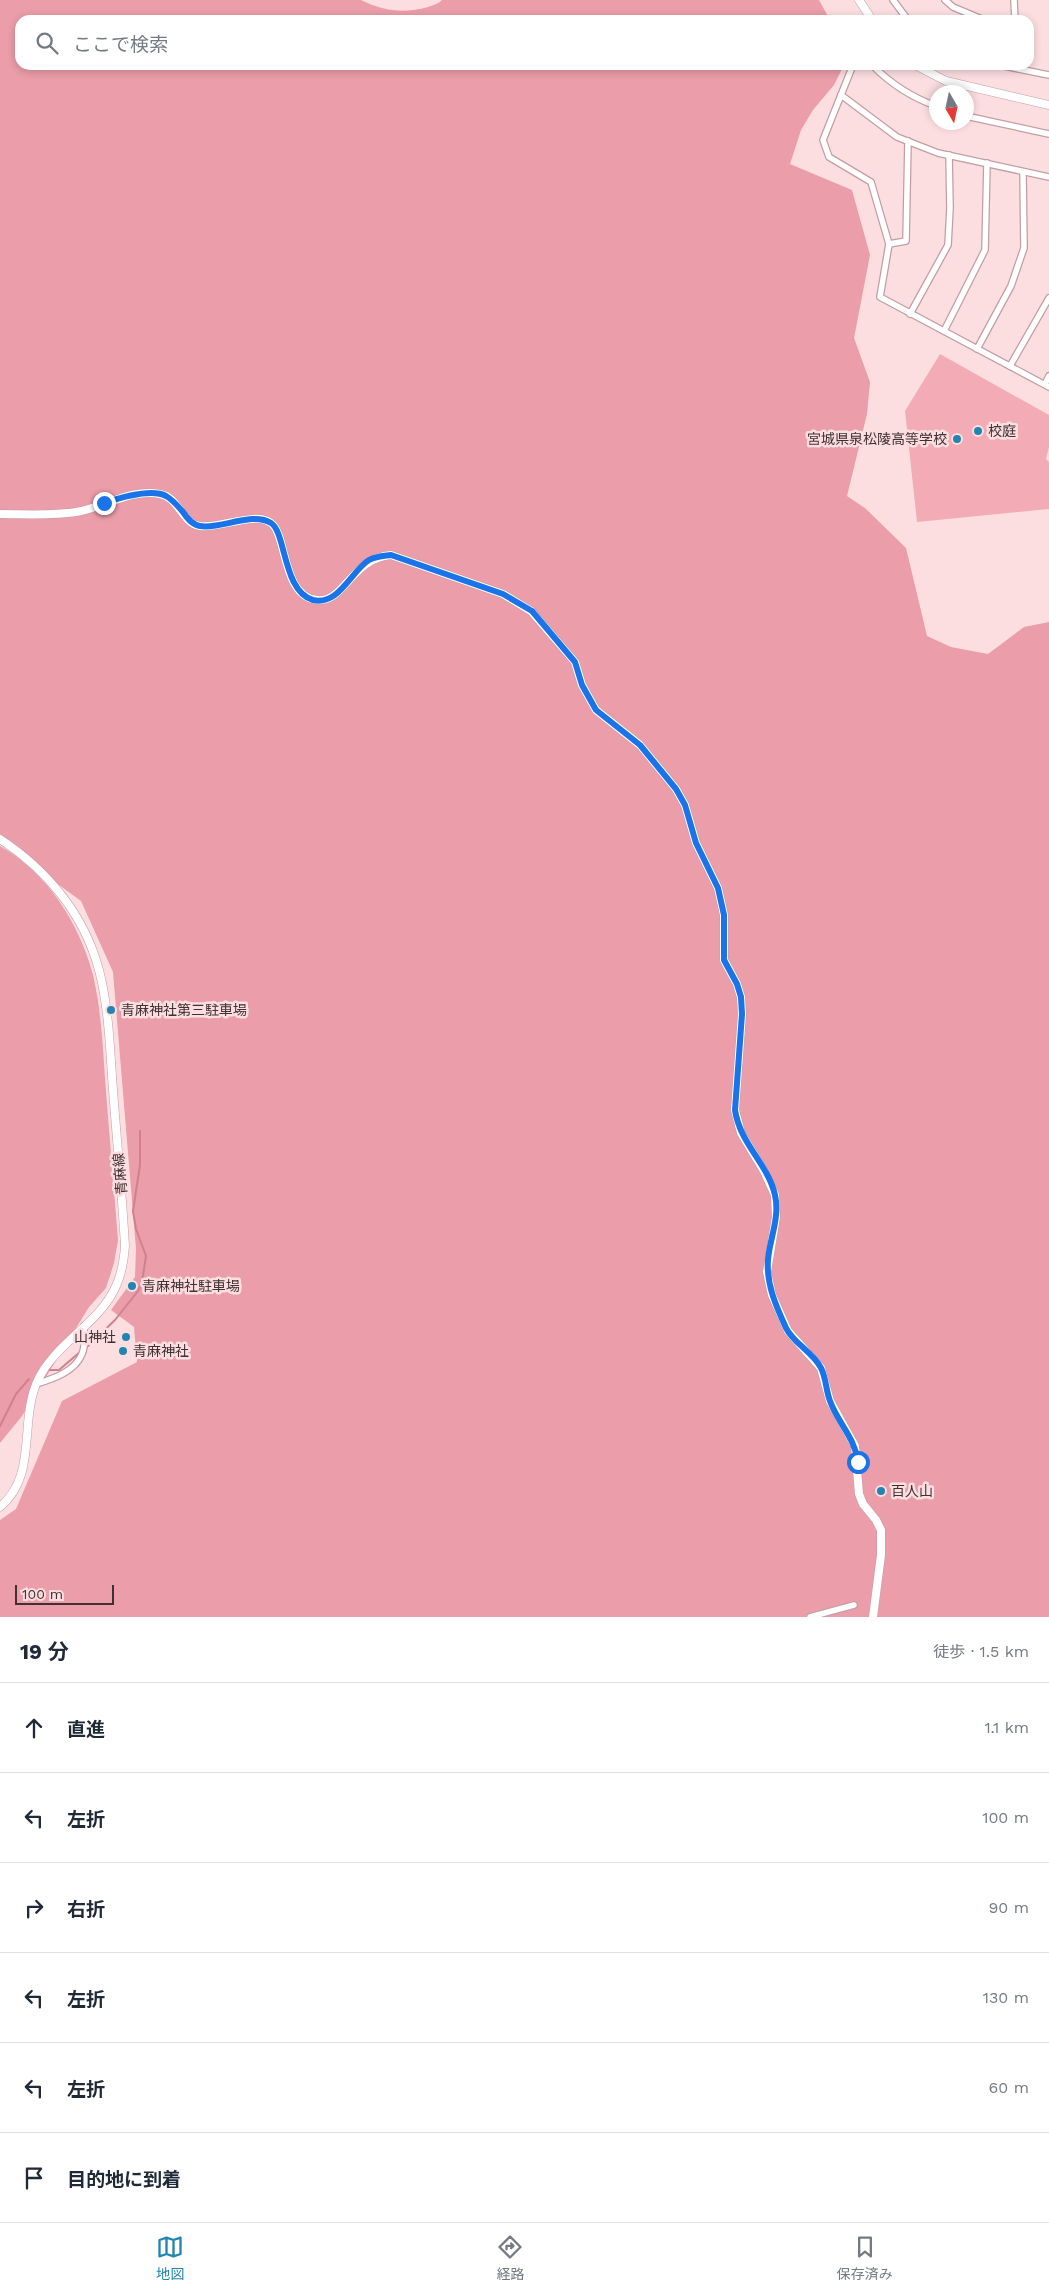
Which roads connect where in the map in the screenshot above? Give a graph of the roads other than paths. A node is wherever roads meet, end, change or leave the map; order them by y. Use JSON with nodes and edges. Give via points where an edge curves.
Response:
{"nodes":[{"id":1,"x":859,"y":0,"type":"edge"},
{"id":2,"x":893,"y":0,"type":"edge"},
{"id":3,"x":945,"y":0,"type":"edge"},
{"id":4,"x":1014,"y":0,"type":"edge"},
{"id":5,"x":869,"y":15,"type":"edge"},
{"id":6,"x":904,"y":15,"type":"edge"},
{"id":7,"x":972,"y":15,"type":"edge"},
{"id":8,"x":1015,"y":15,"type":"edge"},
{"id":9,"x":851,"y":70,"type":"edge"},
{"id":10,"x":877,"y":70,"type":"edge"},
{"id":11,"x":925,"y":70,"type":"edge"},
{"id":12,"x":1028,"y":70,"type":"edge"},
{"id":13,"x":1049,"y":75,"type":"edge"},
{"id":14,"x":841,"y":94,"type":"junction"},
{"id":15,"x":929,"y":104,"type":"edge"},
{"id":16,"x":1049,"y":105,"type":"edge"},
{"id":17,"x":974,"y":118,"type":"edge"},
{"id":18,"x":1049,"y":134,"type":"edge"},
{"id":19,"x":908,"y":141,"type":"junction"},
{"id":20,"x":949,"y":155,"type":"junction"},
{"id":21,"x":987,"y":163,"type":"junction"},
{"id":22,"x":1023,"y":172,"type":"junction"},
{"id":23,"x":1049,"y":177,"type":"edge"},
{"id":24,"x":889,"y":244,"type":"junction"},
{"id":25,"x":1049,"y":298,"type":"edge"},
{"id":26,"x":910,"y":314,"type":"junction"},
{"id":27,"x":944,"y":332,"type":"junction"},
{"id":28,"x":977,"y":349,"type":"junction"},
{"id":29,"x":1010,"y":366,"type":"junction"},
{"id":30,"x":1049,"y":376,"type":"edge"},
{"id":31,"x":1047,"y":386,"type":"edge"},
{"id":32,"x":0,"y":514,"type":"edge"},
{"id":33,"x":0,"y":840,"type":"edge"},
{"id":34,"x":84,"y":1326,"type":"junction"},
{"id":35,"x":36,"y":1384,"type":"junction"},
{"id":36,"x":0,"y":1507,"type":"edge"},
{"id":37,"x":854,"y":1605,"type":"dead end"},
{"id":38,"x":810,"y":1617,"type":"edge"},
{"id":39,"x":872,"y":1617,"type":"edge"}],
"edges":[{"from":1,"to":5,"type":"street"},
{"from":2,"to":6,"type":"street"},
{"from":3,"to":7,"type":"street"},
{"from":4,"to":8,"type":"street"},
{"from":9,"to":14,"type":"street"},
{"from":10,"to":15,"type":"street"},
{"from":11,"to":16,"type":"street","via":[[946,81]]},
{"from":12,"to":13,"type":"street"},
{"from":14,"to":19,"type":"street","via":[[897,137]]},
{"from":14,"to":24,"type":"street","via":[[823,140],[829,157],[871,182]]},
{"from":17,"to":18,"type":"street"},
{"from":19,"to":20,"type":"street"},
{"from":19,"to":24,"type":"street","via":[[906,241]]},
{"from":20,"to":21,"type":"street"},
{"from":20,"to":26,"type":"street","via":[[948,244]]},
{"from":21,"to":22,"type":"street"},
{"from":21,"to":27,"type":"street","via":[[985,250]]},
{"from":22,"to":23,"type":"street"},
{"from":22,"to":28,"type":"street","via":[[1024,248],[1011,286]]},
{"from":24,"to":26,"type":"street","via":[[880,298]]},
{"from":25,"to":29,"type":"street"},
{"from":26,"to":27,"type":"street"},
{"from":27,"to":28,"type":"street"},
{"from":28,"to":29,"type":"street"},
{"from":29,"to":31,"type":"street"},
{"from":30,"to":31,"type":"street"},
{"from":32,"to":39,"type":"street","via":[[78,512],[130,496],[160,494],[172,499],[198,526],[249,520],[272,523],[298,589],[312,600],[335,595],[368,561],[391,555],[503,594],[532,611],[575,662],[582,685],[596,710],[640,745],[666,774],[685,805],[692,832],[722,902],[723,955],[737,984],[742,1014],[735,1110],[740,1133],[775,1195],[776,1216],[767,1272],[771,1290],[788,1331],[821,1368],[830,1401],[855,1446],[859,1494],[881,1530]]},
{"from":33,"to":34,"type":"street","name":"青麻線","via":[[21,853],[62,895],[86,937],[100,979],[108,1034],[125,1246],[116,1287]]},
{"from":34,"to":35,"type":"street","name":"青麻線","via":[[54,1354]]},
{"from":34,"to":35,"type":"street","via":[[82,1355],[73,1366]]},
{"from":35,"to":36,"type":"street","name":"青麻線","via":[[21,1479]]},
{"from":37,"to":38,"type":"street"}]}
